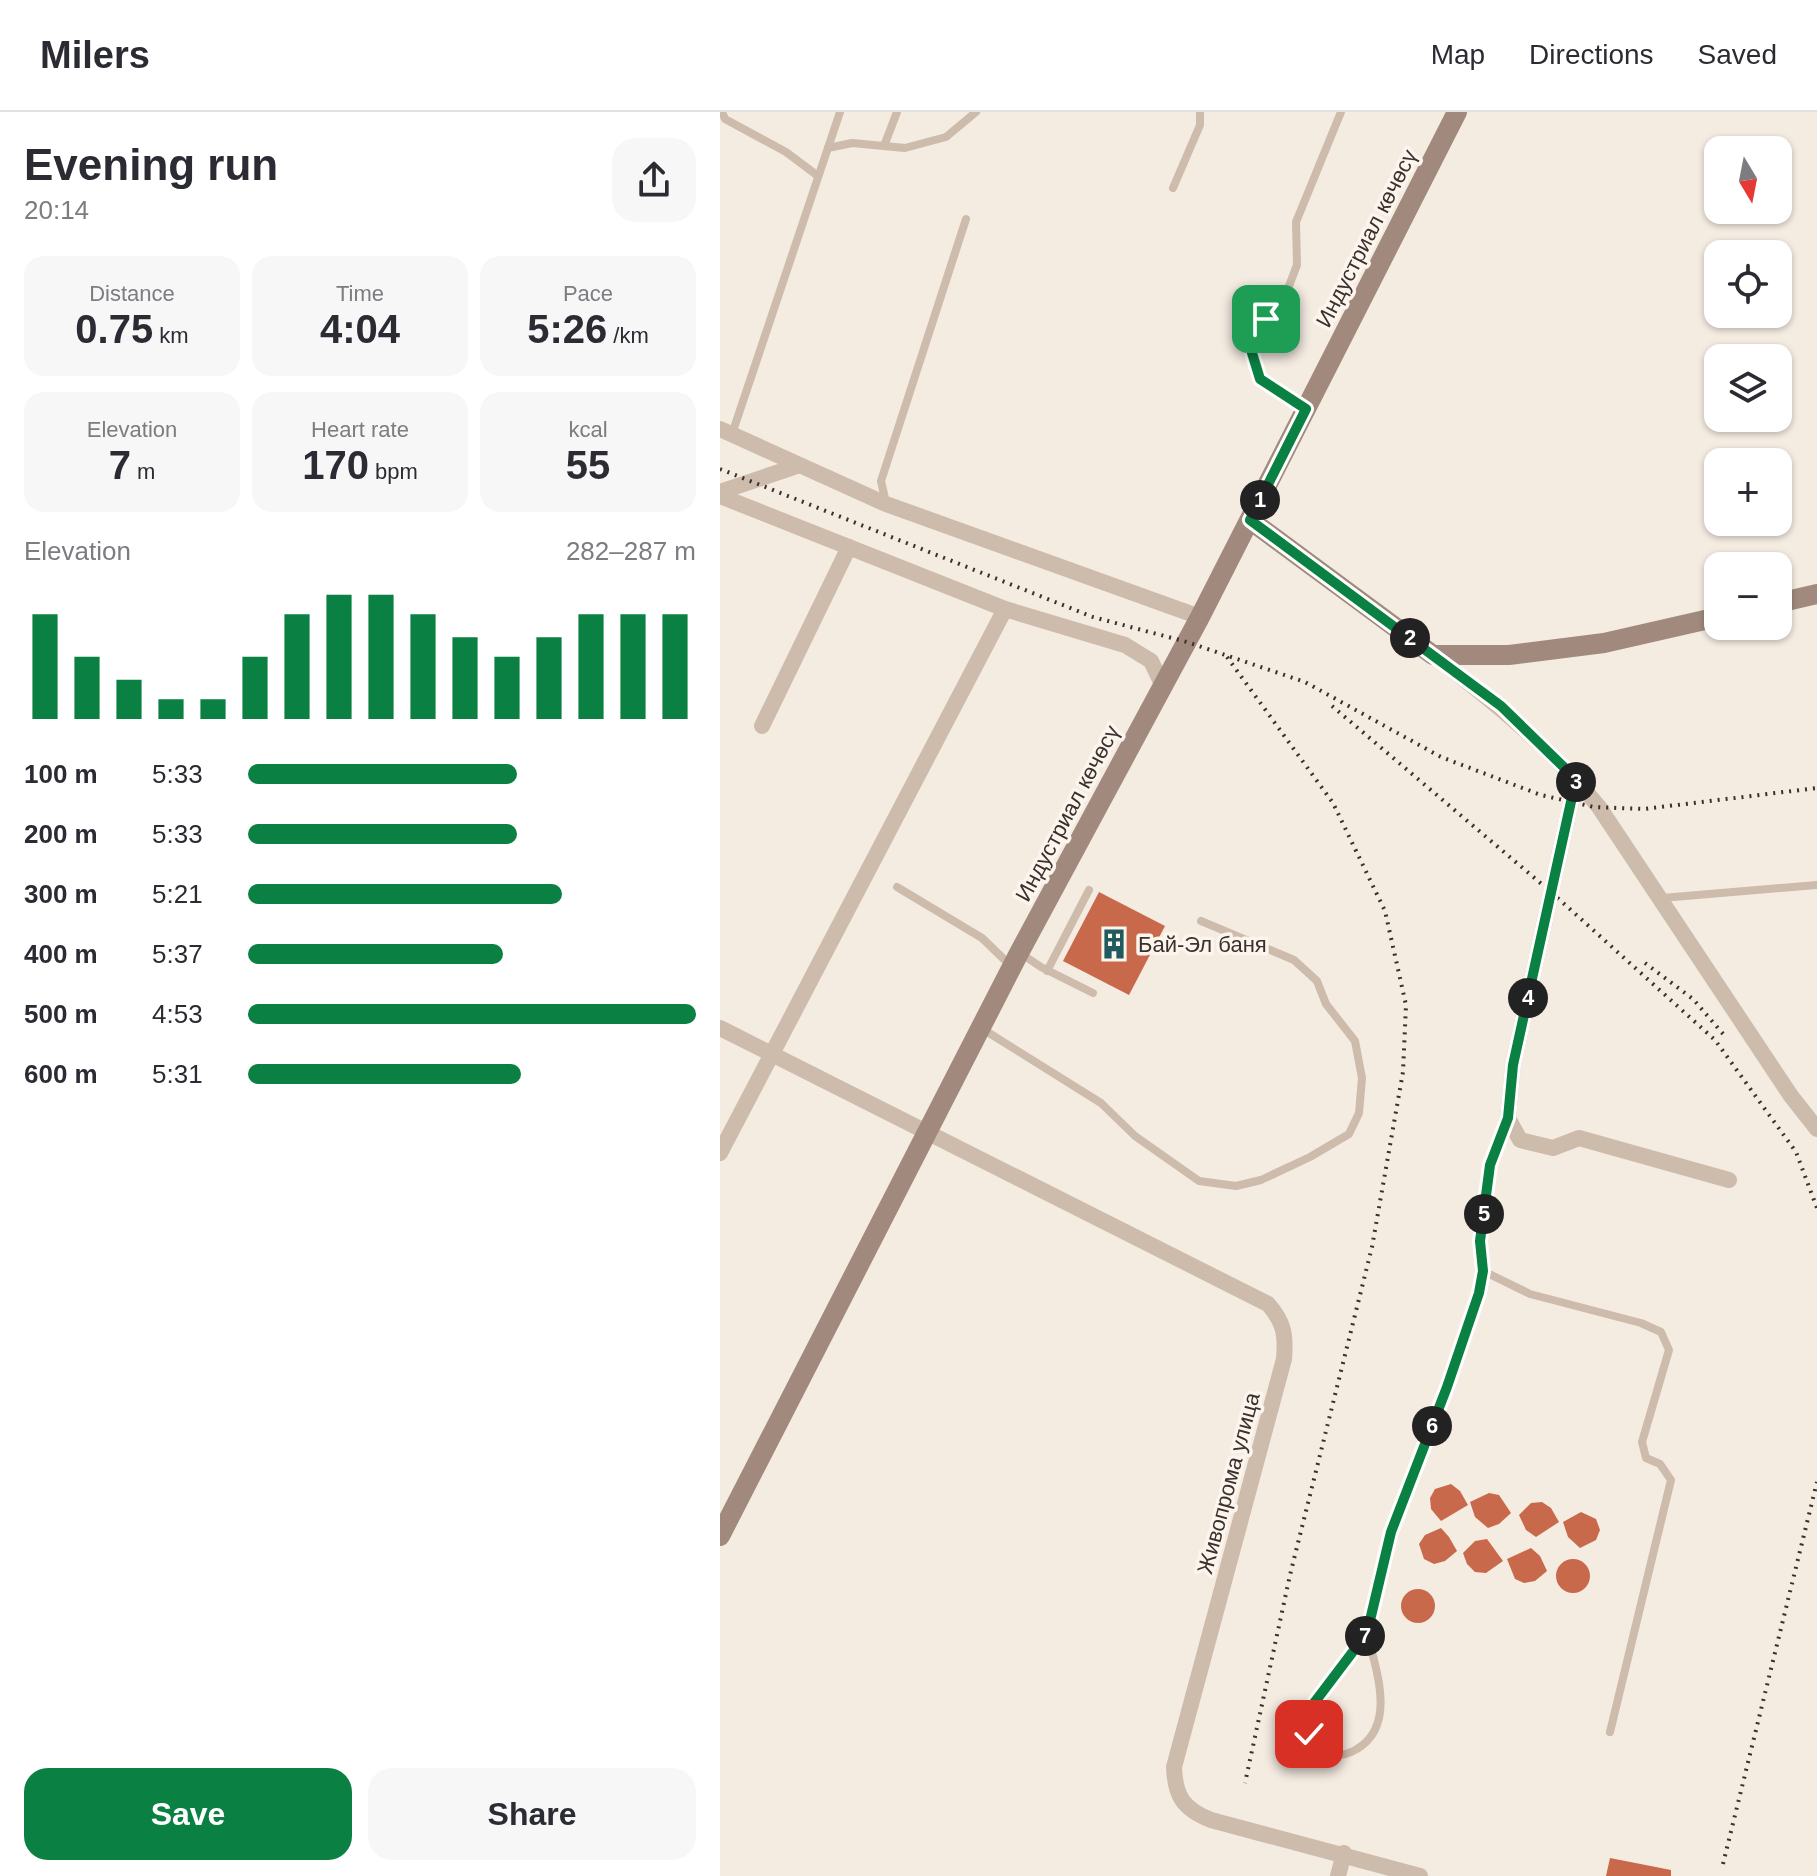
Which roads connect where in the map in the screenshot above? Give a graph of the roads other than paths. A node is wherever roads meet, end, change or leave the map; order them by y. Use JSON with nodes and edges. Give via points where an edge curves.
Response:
{"nodes":[{"id":1,"x":722,"y":112,"type":"edge"},
{"id":2,"x":840,"y":112,"type":"edge"},
{"id":3,"x":897,"y":112,"type":"edge"},
{"id":4,"x":976,"y":112,"type":"edge"},
{"id":5,"x":1200,"y":112,"type":"edge"},
{"id":6,"x":1341,"y":112,"type":"edge"},
{"id":7,"x":1457,"y":112,"type":"edge"},
{"id":8,"x":884,"y":146,"type":"junction"},
{"id":9,"x":828,"y":148,"type":"junction"},
{"id":10,"x":818,"y":176,"type":"junction"},
{"id":11,"x":1173,"y":188,"type":"dead end"},
{"id":12,"x":966,"y":219,"type":"dead end"},
{"id":13,"x":1306,"y":409,"type":"junction"},
{"id":14,"x":726,"y":432,"type":"edge"},
{"id":15,"x":797,"y":466,"type":"junction"},
{"id":16,"x":720,"y":494,"type":"edge"},
{"id":17,"x":886,"y":504,"type":"junction"},
{"id":18,"x":1250,"y":520,"type":"junction"},
{"id":19,"x":849,"y":547,"type":"junction"},
{"id":20,"x":1817,"y":594,"type":"edge"},
{"id":21,"x":1792,"y":600,"type":"edge"},
{"id":22,"x":1005,"y":609,"type":"junction"},
{"id":23,"x":1200,"y":617,"type":"junction"},
{"id":24,"x":1704,"y":620,"type":"edge"},
{"id":25,"x":1433,"y":655,"type":"junction"},
{"id":26,"x":1163,"y":686,"type":"junction"},
{"id":27,"x":762,"y":726,"type":"dead end"},
{"id":28,"x":1576,"y":779,"type":"junction"},
{"id":29,"x":1817,"y":885,"type":"edge"},
{"id":30,"x":897,"y":887,"type":"dead end"},
{"id":31,"x":1089,"y":890,"type":"dead end"},
{"id":32,"x":1662,"y":898,"type":"junction"},
{"id":33,"x":1201,"y":921,"type":"dead end"},
{"id":34,"x":1016,"y":960,"type":"junction"},
{"id":35,"x":1047,"y":971,"type":"junction"},
{"id":36,"x":1093,"y":993,"type":"dead end"},
{"id":37,"x":720,"y":1028,"type":"edge"},
{"id":38,"x":980,"y":1028,"type":"junction"},
{"id":39,"x":772,"y":1054,"type":"junction"},
{"id":40,"x":1508,"y":1118,"type":"junction"},
{"id":41,"x":1817,"y":1129,"type":"edge"},
{"id":42,"x":926,"y":1132,"type":"junction"},
{"id":43,"x":720,"y":1153,"type":"edge"},
{"id":44,"x":1729,"y":1180,"type":"dead end"},
{"id":45,"x":1483,"y":1271,"type":"junction"},
{"id":46,"x":720,"y":1536,"type":"edge"},
{"id":47,"x":1367,"y":1633,"type":"junction"},
{"id":48,"x":1610,"y":1732,"type":"dead end"},
{"id":49,"x":1344,"y":1853,"type":"junction"},
{"id":50,"x":1338,"y":1876,"type":"edge"},
{"id":51,"x":1420,"y":1876,"type":"edge"}],
"edges":[{"from":1,"to":10,"type":"lane","via":[[725,119]]},
{"from":2,"to":9,"type":"lane"},
{"from":3,"to":8,"type":"lane"},
{"from":4,"to":8,"type":"lane","via":[[946,137],[905,148]]},
{"from":5,"to":11,"type":"lane","via":[[1200,125]]},
{"from":6,"to":13,"type":"lane","via":[[1296,222],[1297,265],[1252,353],[1260,379]]},
{"from":7,"to":13,"type":"main road","name":"Индустриал көчөсү"},
{"from":8,"to":9,"type":"lane","via":[[852,143]]},
{"from":9,"to":10,"type":"lane"},
{"from":10,"to":14,"type":"lane"},
{"from":12,"to":17,"type":"lane","via":[[881,481]]},
{"from":13,"to":18,"type":"main road","name":"Индустриал көчөсү"},
{"from":14,"to":15,"type":"street"},
{"from":15,"to":16,"type":"street"},
{"from":15,"to":17,"type":"street"},
{"from":16,"to":19,"type":"street"},
{"from":17,"to":23,"type":"street"},
{"from":18,"to":23,"type":"main road","name":"Индустриал көчөсү"},
{"from":18,"to":25,"type":"main road"},
{"from":19,"to":22,"type":"street"},
{"from":19,"to":27,"type":"street"},
{"from":20,"to":21,"type":"main road"},
{"from":22,"to":26,"type":"street","via":[[1125,645],[1151,661]]},
{"from":22,"to":39,"type":"street"},
{"from":23,"to":26,"type":"main road","name":"Индустриал көчөсү"},
{"from":24,"to":25,"type":"main road","via":[[1604,643],[1509,655]]},
{"from":25,"to":28,"type":"street","via":[[1501,706]]},
{"from":26,"to":34,"type":"main road","name":"Индустриал көчөсү"},
{"from":28,"to":32,"type":"street"},
{"from":28,"to":40,"type":"street","via":[[1513,1065]]},
{"from":29,"to":32,"type":"lane"},
{"from":30,"to":34,"type":"lane"},
{"from":31,"to":35,"type":"lane"},
{"from":32,"to":41,"type":"street"},
{"from":33,"to":38,"type":"lane","via":[[1294,960],[1317,981],[1326,1004],[1355,1041],[1362,1078],[1359,1113],[1349,1134],[1310,1157],[1236,1186],[1199,1181],[1135,1136],[1101,1103]]},
{"from":34,"to":35,"type":"lane"},
{"from":34,"to":38,"type":"main road","name":"Индустриал көчөсү"},
{"from":35,"to":36,"type":"lane"},
{"from":37,"to":39,"type":"street","name":"Живопрома улица"},
{"from":38,"to":42,"type":"main road","name":"Индустриал көчөсү"},
{"from":39,"to":42,"type":"street","name":"Живопрома улица"},
{"from":39,"to":43,"type":"street"},
{"from":40,"to":44,"type":"street","via":[[1520,1140],[1553,1148],[1579,1138]]},
{"from":40,"to":45,"type":"lane","via":[[1490,1165],[1480,1241]]},
{"from":42,"to":46,"type":"main road","name":"Индустриал көчөсү"},
{"from":42,"to":49,"type":"street","name":"Живопрома улица","via":[[1268,1304],[1281,1318],[1284,1359],[1174,1767],[1175,1788],[1193,1813],[1211,1820]]},
{"from":45,"to":47,"type":"lane","via":[[1447,1387],[1391,1532]]},
{"from":45,"to":48,"type":"lane","via":[[1530,1294],[1641,1323],[1661,1332],[1669,1350],[1642,1442],[1646,1458],[1660,1464],[1671,1480]]},
{"from":47,"to":47,"type":"lane","via":[[1311,1707],[1309,1734],[1322,1751],[1334,1756],[1371,1741],[1379,1726],[1381,1699]]},
{"from":49,"to":50,"type":"street"},
{"from":49,"to":51,"type":"street","name":"Живопрома улица"}]}
